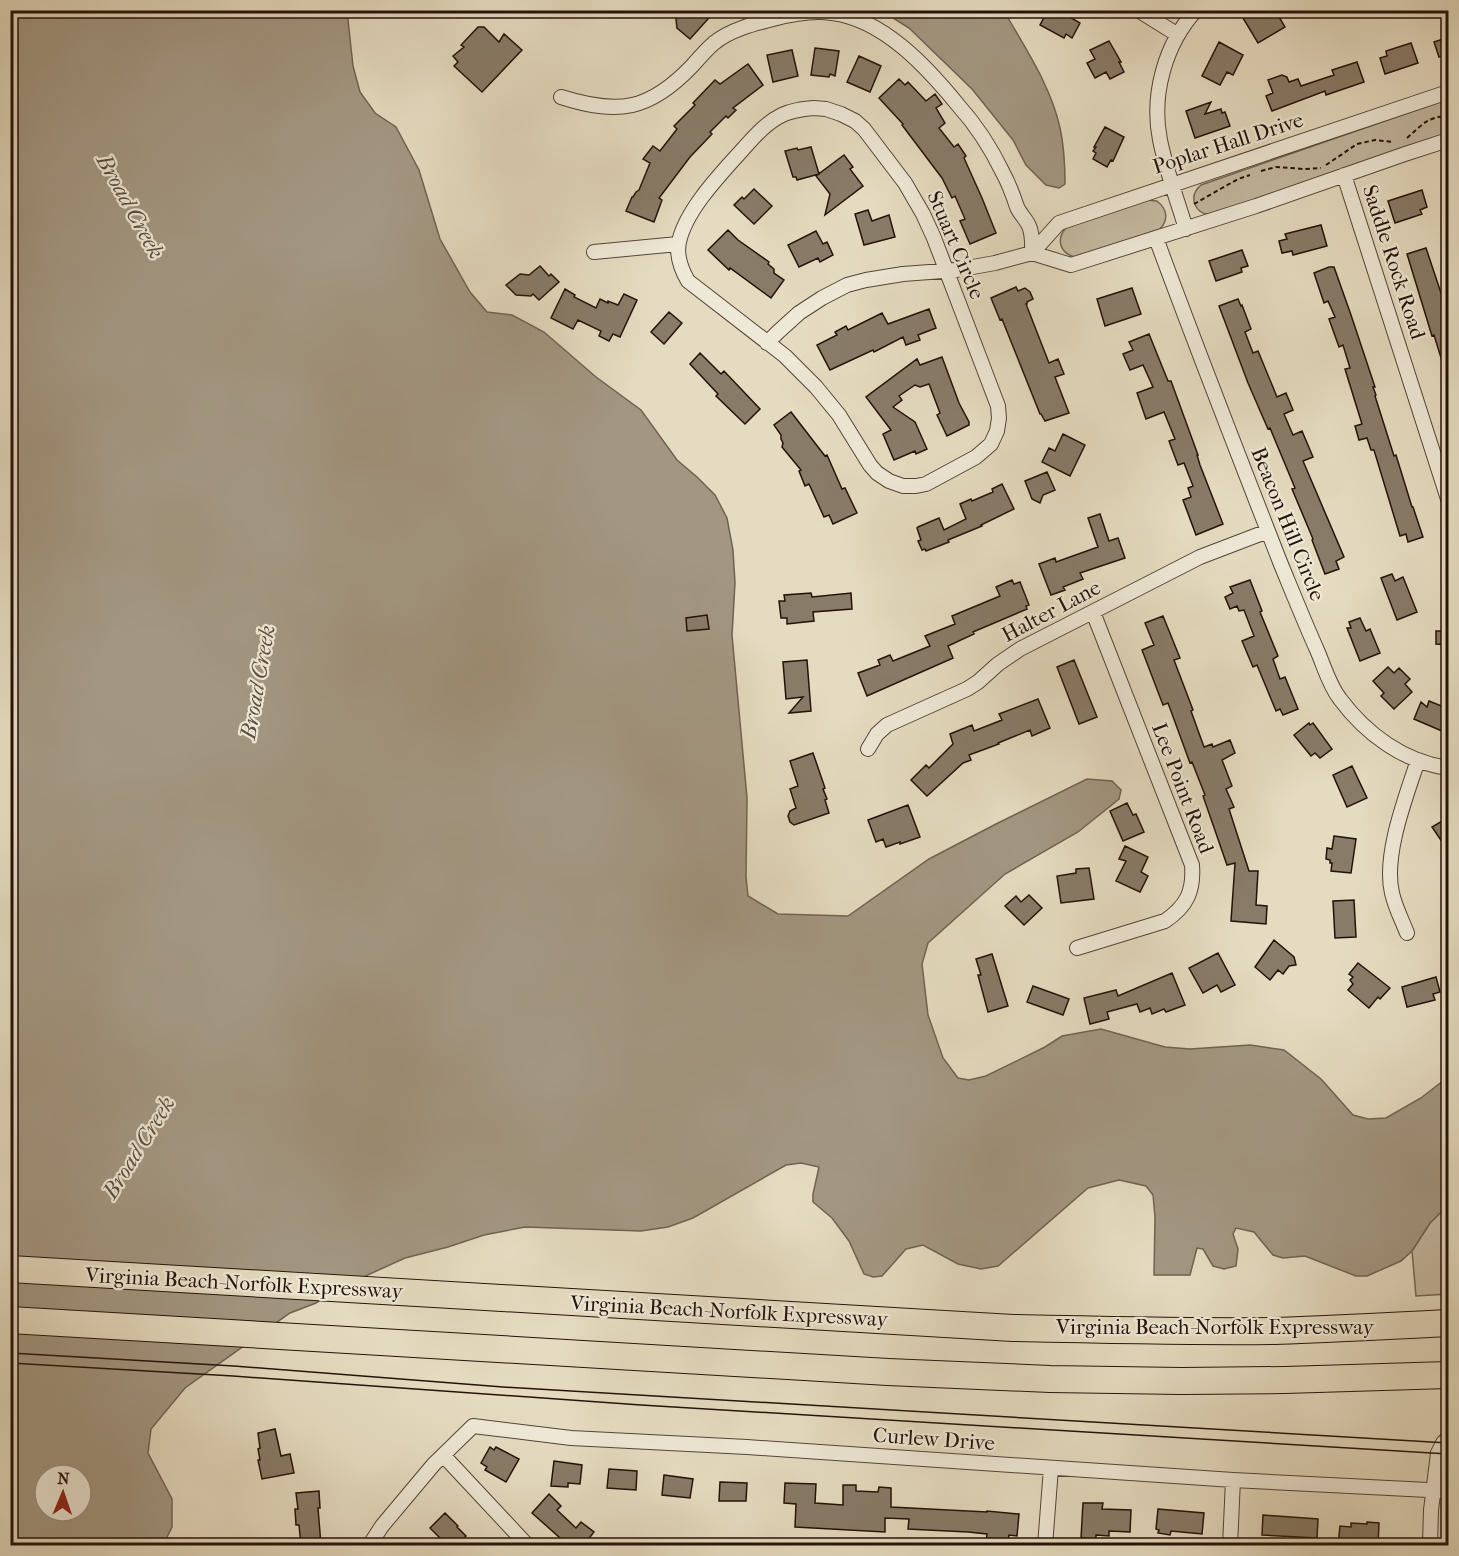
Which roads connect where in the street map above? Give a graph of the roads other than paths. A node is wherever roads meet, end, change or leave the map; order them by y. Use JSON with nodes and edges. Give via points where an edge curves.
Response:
{"nodes":[{"id":1,"x":1138,"y":10,"type":"edge"},
{"id":2,"x":1196,"y":10,"type":"edge"},
{"id":3,"x":1178,"y":35,"type":"junction"},
{"id":4,"x":1449,"y":92,"type":"edge"},
{"id":5,"x":561,"y":97,"type":"dead end"},
{"id":6,"x":1449,"y":140,"type":"edge"},
{"id":7,"x":1344,"y":175,"type":"junction"},
{"id":8,"x":1172,"y":184,"type":"junction"},
{"id":9,"x":1186,"y":229,"type":"junction"},
{"id":10,"x":1156,"y":238,"type":"junction"},
{"id":11,"x":678,"y":244,"type":"junction"},
{"id":12,"x":594,"y":252,"type":"dead end"},
{"id":13,"x":1032,"y":253,"type":"junction"},
{"id":14,"x":947,"y":271,"type":"junction"},
{"id":15,"x":767,"y":343,"type":"junction"},
{"id":16,"x":1449,"y":499,"type":"edge"},
{"id":17,"x":1268,"y":531,"type":"junction"},
{"id":18,"x":1092,"y":612,"type":"junction"},
{"id":19,"x":868,"y":749,"type":"dead end"},
{"id":20,"x":1418,"y":760,"type":"junction"},
{"id":21,"x":1449,"y":768,"type":"edge"},
{"id":22,"x":1407,"y":933,"type":"dead end"},
{"id":23,"x":1077,"y":948,"type":"dead end"},
{"id":24,"x":10,"y":1269,"type":"edge"},
{"id":25,"x":10,"y":1320,"type":"edge"},
{"id":26,"x":1449,"y":1323,"type":"edge"},
{"id":27,"x":1449,"y":1375,"type":"edge"},
{"id":28,"x":1449,"y":1438,"type":"edge"},
{"id":29,"x":443,"y":1455,"type":"junction"},
{"id":30,"x":1051,"y":1468,"type":"junction"},
{"id":31,"x":1233,"y":1480,"type":"junction"},
{"id":32,"x":1434,"y":1490,"type":"junction"},
{"id":33,"x":1449,"y":1491,"type":"edge"},
{"id":34,"x":369,"y":1545,"type":"edge"},
{"id":35,"x":528,"y":1545,"type":"edge"},
{"id":36,"x":1045,"y":1545,"type":"edge"},
{"id":37,"x":1230,"y":1545,"type":"edge"},
{"id":38,"x":1430,"y":1545,"type":"edge"}],
"edges":[{"from":1,"to":3,"type":"street"},
{"from":2,"to":3,"type":"street"},
{"from":3,"to":8,"type":"street","via":[[1165,62],[1157,112]]},
{"from":4,"to":8,"type":"street","name":"Poplar Hall Drive"},
{"from":5,"to":13,"type":"street","via":[[607,107],[642,103],[661,94],[715,42],[731,33],[792,14],[813,12],[851,17],[878,30],[913,56],[966,113],[1004,173],[1030,228]]},
{"from":6,"to":7,"type":"street"},
{"from":7,"to":9,"type":"street"},
{"from":7,"to":16,"type":"street","name":"Saddle Rock Road"},
{"from":8,"to":9,"type":"street"},
{"from":8,"to":13,"type":"street","name":"Poplar Hall Drive","via":[[1059,223]]},
{"from":9,"to":10,"type":"street"},
{"from":10,"to":13,"type":"street","via":[[1071,265]]},
{"from":10,"to":17,"type":"street","name":"Beacon Hill Circle"},
{"from":11,"to":12,"type":"street"},
{"from":11,"to":14,"type":"street","name":"Stuart Circle","via":[[682,231],[716,178],[766,125],[798,109],[826,109],[864,129],[905,183]]},
{"from":11,"to":15,"type":"street","name":"Stuart Circle","via":[[678,256],[688,281]]},
{"from":13,"to":14,"type":"street"},
{"from":14,"to":15,"type":"street","via":[[903,274],[847,285],[799,313]]},
{"from":14,"to":15,"type":"street","name":"Stuart Circle","via":[[998,406],[998,431],[982,453],[926,484],[903,486],[877,472],[816,387]]},
{"from":17,"to":18,"type":"street","name":"Halter Lane","via":[[1200,557]]},
{"from":17,"to":20,"type":"street","name":"Beacon Hill Circle","via":[[1338,698],[1374,736]]},
{"from":18,"to":19,"type":"street","name":"Halter Lane","via":[[1020,649],[967,689],[887,725]]},
{"from":18,"to":23,"type":"street","name":"Lee Point Road","via":[[1192,865],[1193,878],[1185,903],[1165,921]]},
{"from":20,"to":21,"type":"street","name":"Beacon Hill Circle"},
{"from":20,"to":22,"type":"street","via":[[1399,818],[1389,878]]},
{"from":24,"to":26,"type":"highway","name":"Virginia Beach-Norfolk Expressway","via":[[1013,1328],[1274,1331]]},
{"from":25,"to":27,"type":"highway","via":[[1050,1379],[1262,1381]]},
{"from":28,"to":32,"type":"street","via":[[1438,1453]]},
{"from":29,"to":30,"type":"street","name":"Curlew Drive","via":[[473,1426],[572,1438]]},
{"from":29,"to":34,"type":"street"},
{"from":29,"to":35,"type":"street"},
{"from":30,"to":31,"type":"street","name":"Curlew Drive"},
{"from":30,"to":36,"type":"street"},
{"from":31,"to":32,"type":"street","name":"Curlew Drive"},
{"from":31,"to":37,"type":"street"},
{"from":32,"to":33,"type":"street","name":"Curlew Drive"},
{"from":32,"to":38,"type":"street"}]}
